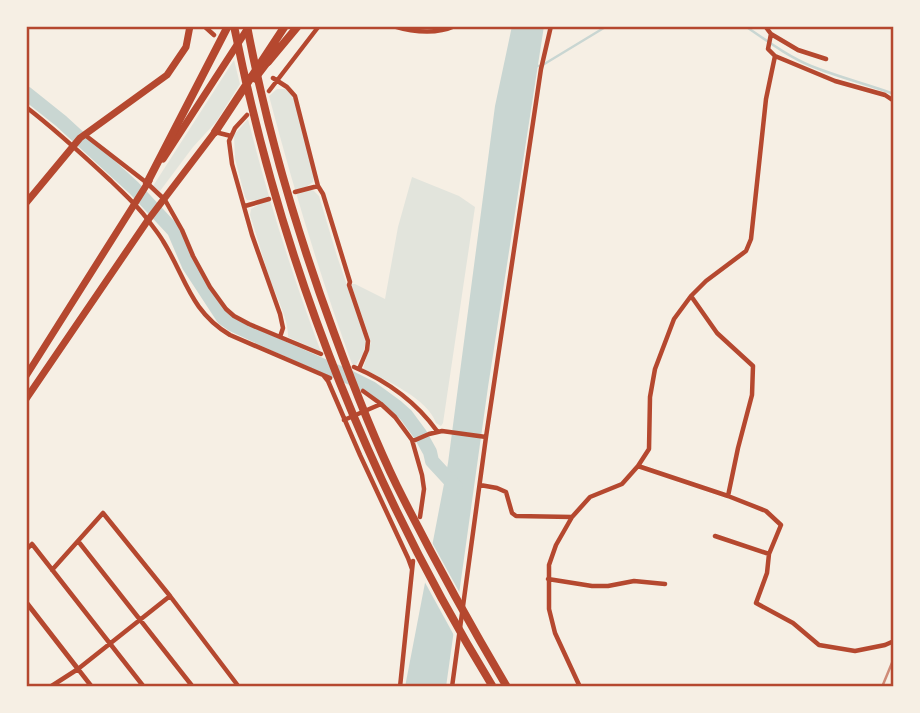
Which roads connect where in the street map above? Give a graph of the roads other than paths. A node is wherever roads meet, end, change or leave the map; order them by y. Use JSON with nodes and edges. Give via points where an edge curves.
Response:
{"nodes":[{"id":1,"x":190,"y":26,"type":"edge"},
{"id":2,"x":204,"y":26,"type":"edge"},
{"id":3,"x":228,"y":26,"type":"edge"},
{"id":4,"x":234,"y":26,"type":"edge"},
{"id":5,"x":248,"y":26,"type":"edge"},
{"id":6,"x":285,"y":26,"type":"edge"},
{"id":7,"x":296,"y":26,"type":"edge"},
{"id":8,"x":319,"y":26,"type":"edge"},
{"id":9,"x":393,"y":26,"type":"edge"},
{"id":10,"x":455,"y":26,"type":"edge"},
{"id":11,"x":551,"y":26,"type":"edge"},
{"id":12,"x":765,"y":26,"type":"edge"},
{"id":13,"x":771,"y":34,"type":"junction"},
{"id":14,"x":214,"y":35,"type":"dead end"},
{"id":15,"x":775,"y":56,"type":"junction"},
{"id":16,"x":826,"y":60,"type":"dead end"},
{"id":17,"x":268,"y":62,"type":"joint"},
{"id":18,"x":275,"y":80,"type":"junction"},
{"id":19,"x":265,"y":91,"type":"junction"},
{"id":20,"x":894,"y":101,"type":"edge"},
{"id":21,"x":26,"y":107,"type":"edge"},
{"id":22,"x":247,"y":115,"type":"dead end"},
{"id":23,"x":215,"y":132,"type":"junction"},
{"id":24,"x":84,"y":135,"type":"junction"},
{"id":25,"x":231,"y":136,"type":"junction"},
{"id":26,"x":72,"y":145,"type":"junction"},
{"id":27,"x":146,"y":184,"type":"junction"},
{"id":28,"x":318,"y":186,"type":"junction"},
{"id":29,"x":295,"y":192,"type":"dead end"},
{"id":30,"x":269,"y":199,"type":"dead end"},
{"id":31,"x":163,"y":201,"type":"junction"},
{"id":32,"x":135,"y":202,"type":"junction"},
{"id":33,"x":26,"y":203,"type":"edge"},
{"id":34,"x":245,"y":206,"type":"junction"},
{"id":35,"x":149,"y":218,"type":"junction"},
{"id":36,"x":691,"y":296,"type":"junction"},
{"id":37,"x":280,"y":337,"type":"junction"},
{"id":38,"x":321,"y":354,"type":"dead end"},
{"id":39,"x":26,"y":376,"type":"edge"},
{"id":40,"x":363,"y":391,"type":"dead end"},
{"id":41,"x":26,"y":400,"type":"edge"},
{"id":42,"x":382,"y":404,"type":"junction"},
{"id":43,"x":344,"y":420,"type":"junction"},
{"id":44,"x":436,"y":431,"type":"junction"},
{"id":45,"x":485,"y":437,"type":"junction"},
{"id":46,"x":414,"y":440,"type":"junction"},
{"id":47,"x":638,"y":466,"type":"junction"},
{"id":48,"x":480,"y":485,"type":"junction"},
{"id":49,"x":728,"y":496,"type":"junction"},
{"id":50,"x":420,"y":517,"type":"dead end"},
{"id":51,"x":572,"y":517,"type":"junction"},
{"id":52,"x":715,"y":536,"type":"dead end"},
{"id":53,"x":78,"y":541,"type":"junction"},
{"id":54,"x":26,"y":550,"type":"edge"},
{"id":55,"x":768,"y":554,"type":"junction"},
{"id":56,"x":414,"y":561,"type":"dead end"},
{"id":57,"x":412,"y":569,"type":"junction"},
{"id":58,"x":52,"y":570,"type":"junction"},
{"id":59,"x":548,"y":579,"type":"junction"},
{"id":60,"x":665,"y":584,"type":"dead end"},
{"id":61,"x":170,"y":596,"type":"junction"},
{"id":62,"x":26,"y":602,"type":"edge"},
{"id":63,"x":140,"y":620,"type":"junction"},
{"id":64,"x":894,"y":641,"type":"edge"},
{"id":65,"x":110,"y":643,"type":"junction"},
{"id":66,"x":78,"y":669,"type":"junction"},
{"id":67,"x":50,"y":687,"type":"edge"},
{"id":68,"x":92,"y":687,"type":"edge"},
{"id":69,"x":144,"y":687,"type":"edge"},
{"id":70,"x":193,"y":687,"type":"edge"},
{"id":71,"x":239,"y":687,"type":"edge"},
{"id":72,"x":400,"y":687,"type":"edge"},
{"id":73,"x":452,"y":687,"type":"edge"},
{"id":74,"x":493,"y":687,"type":"edge"},
{"id":75,"x":507,"y":687,"type":"edge"},
{"id":76,"x":580,"y":687,"type":"edge"}],
"edges":[{"from":1,"to":24,"type":"main road","via":[[186,47],[167,75]]},
{"from":2,"to":14,"type":"street"},
{"from":3,"to":27,"type":"highway"},
{"from":4,"to":74,"type":"highway","via":[[281,219],[315,321],[386,490]]},
{"from":5,"to":19,"type":"highway"},
{"from":5,"to":27,"type":"main road"},
{"from":6,"to":23,"type":"highway"},
{"from":7,"to":17,"type":"highway"},
{"from":8,"to":18,"type":"street"},
{"from":9,"to":10,"type":"street","via":[[417,32]]},
{"from":11,"to":45,"type":"street"},
{"from":12,"to":13,"type":"street"},
{"from":13,"to":15,"type":"street","via":[[768,50]]},
{"from":13,"to":16,"type":"street"},
{"from":15,"to":20,"type":"street"},
{"from":15,"to":36,"type":"street","via":[[751,239],[746,251]]},
{"from":17,"to":23,"type":"main road"},
{"from":18,"to":19,"type":"street"},
{"from":18,"to":28,"type":"street","via":[[295,96]]},
{"from":19,"to":75,"type":"highway","via":[[293,214],[353,384],[397,485]]},
{"from":21,"to":26,"type":"street"},
{"from":22,"to":25,"type":"street"},
{"from":23,"to":25,"type":"street"},
{"from":23,"to":31,"type":"main road"},
{"from":24,"to":26,"type":"main road"},
{"from":24,"to":27,"type":"street"},
{"from":25,"to":34,"type":"street","via":[[232,164]]},
{"from":26,"to":32,"type":"street"},
{"from":26,"to":33,"type":"main road"},
{"from":27,"to":31,"type":"street"},
{"from":27,"to":32,"type":"main road"},
{"from":28,"to":29,"type":"street"},
{"from":28,"to":44,"type":"street","via":[[368,341],[356,368],[397,390]]},
{"from":30,"to":34,"type":"street"},
{"from":31,"to":35,"type":"main road"},
{"from":31,"to":37,"type":"street","via":[[221,303],[234,316]]},
{"from":32,"to":35,"type":"street"},
{"from":32,"to":39,"type":"main road"},
{"from":34,"to":37,"type":"street","via":[[280,314]]},
{"from":35,"to":41,"type":"main road"},
{"from":35,"to":43,"type":"street","via":[[207,319],[230,335],[327,376]]},
{"from":36,"to":47,"type":"street","via":[[674,319],[655,369],[649,449]]},
{"from":36,"to":49,"type":"street","via":[[717,333],[753,366],[752,396]]},
{"from":37,"to":38,"type":"street"},
{"from":40,"to":42,"type":"street"},
{"from":42,"to":43,"type":"street"},
{"from":42,"to":46,"type":"street"},
{"from":43,"to":57,"type":"street"},
{"from":44,"to":45,"type":"street"},
{"from":44,"to":46,"type":"street"},
{"from":45,"to":48,"type":"street"},
{"from":46,"to":50,"type":"street","via":[[424,489]]},
{"from":47,"to":49,"type":"street"},
{"from":47,"to":51,"type":"street","via":[[622,484],[590,497]]},
{"from":48,"to":51,"type":"street","via":[[506,492],[516,516]]},
{"from":48,"to":73,"type":"street"},
{"from":49,"to":55,"type":"street","via":[[766,511],[781,526]]},
{"from":51,"to":59,"type":"street","via":[[556,545]]},
{"from":52,"to":55,"type":"street"},
{"from":53,"to":58,"type":"street"},
{"from":53,"to":61,"type":"street","via":[[103,513]]},
{"from":53,"to":63,"type":"street"},
{"from":54,"to":58,"type":"street","via":[[32,544]]},
{"from":55,"to":64,"type":"street","via":[[767,573],[756,603],[793,623],[819,645],[855,651]]},
{"from":56,"to":57,"type":"street"},
{"from":57,"to":72,"type":"street"},
{"from":58,"to":65,"type":"street"},
{"from":59,"to":60,"type":"street","via":[[592,586],[634,580]]},
{"from":59,"to":76,"type":"street","via":[[555,632]]},
{"from":61,"to":63,"type":"street"},
{"from":61,"to":71,"type":"street"},
{"from":62,"to":66,"type":"street"},
{"from":63,"to":65,"type":"street"},
{"from":63,"to":70,"type":"street"},
{"from":65,"to":66,"type":"street"},
{"from":65,"to":69,"type":"street"},
{"from":66,"to":67,"type":"street"},
{"from":66,"to":68,"type":"street"}]}
